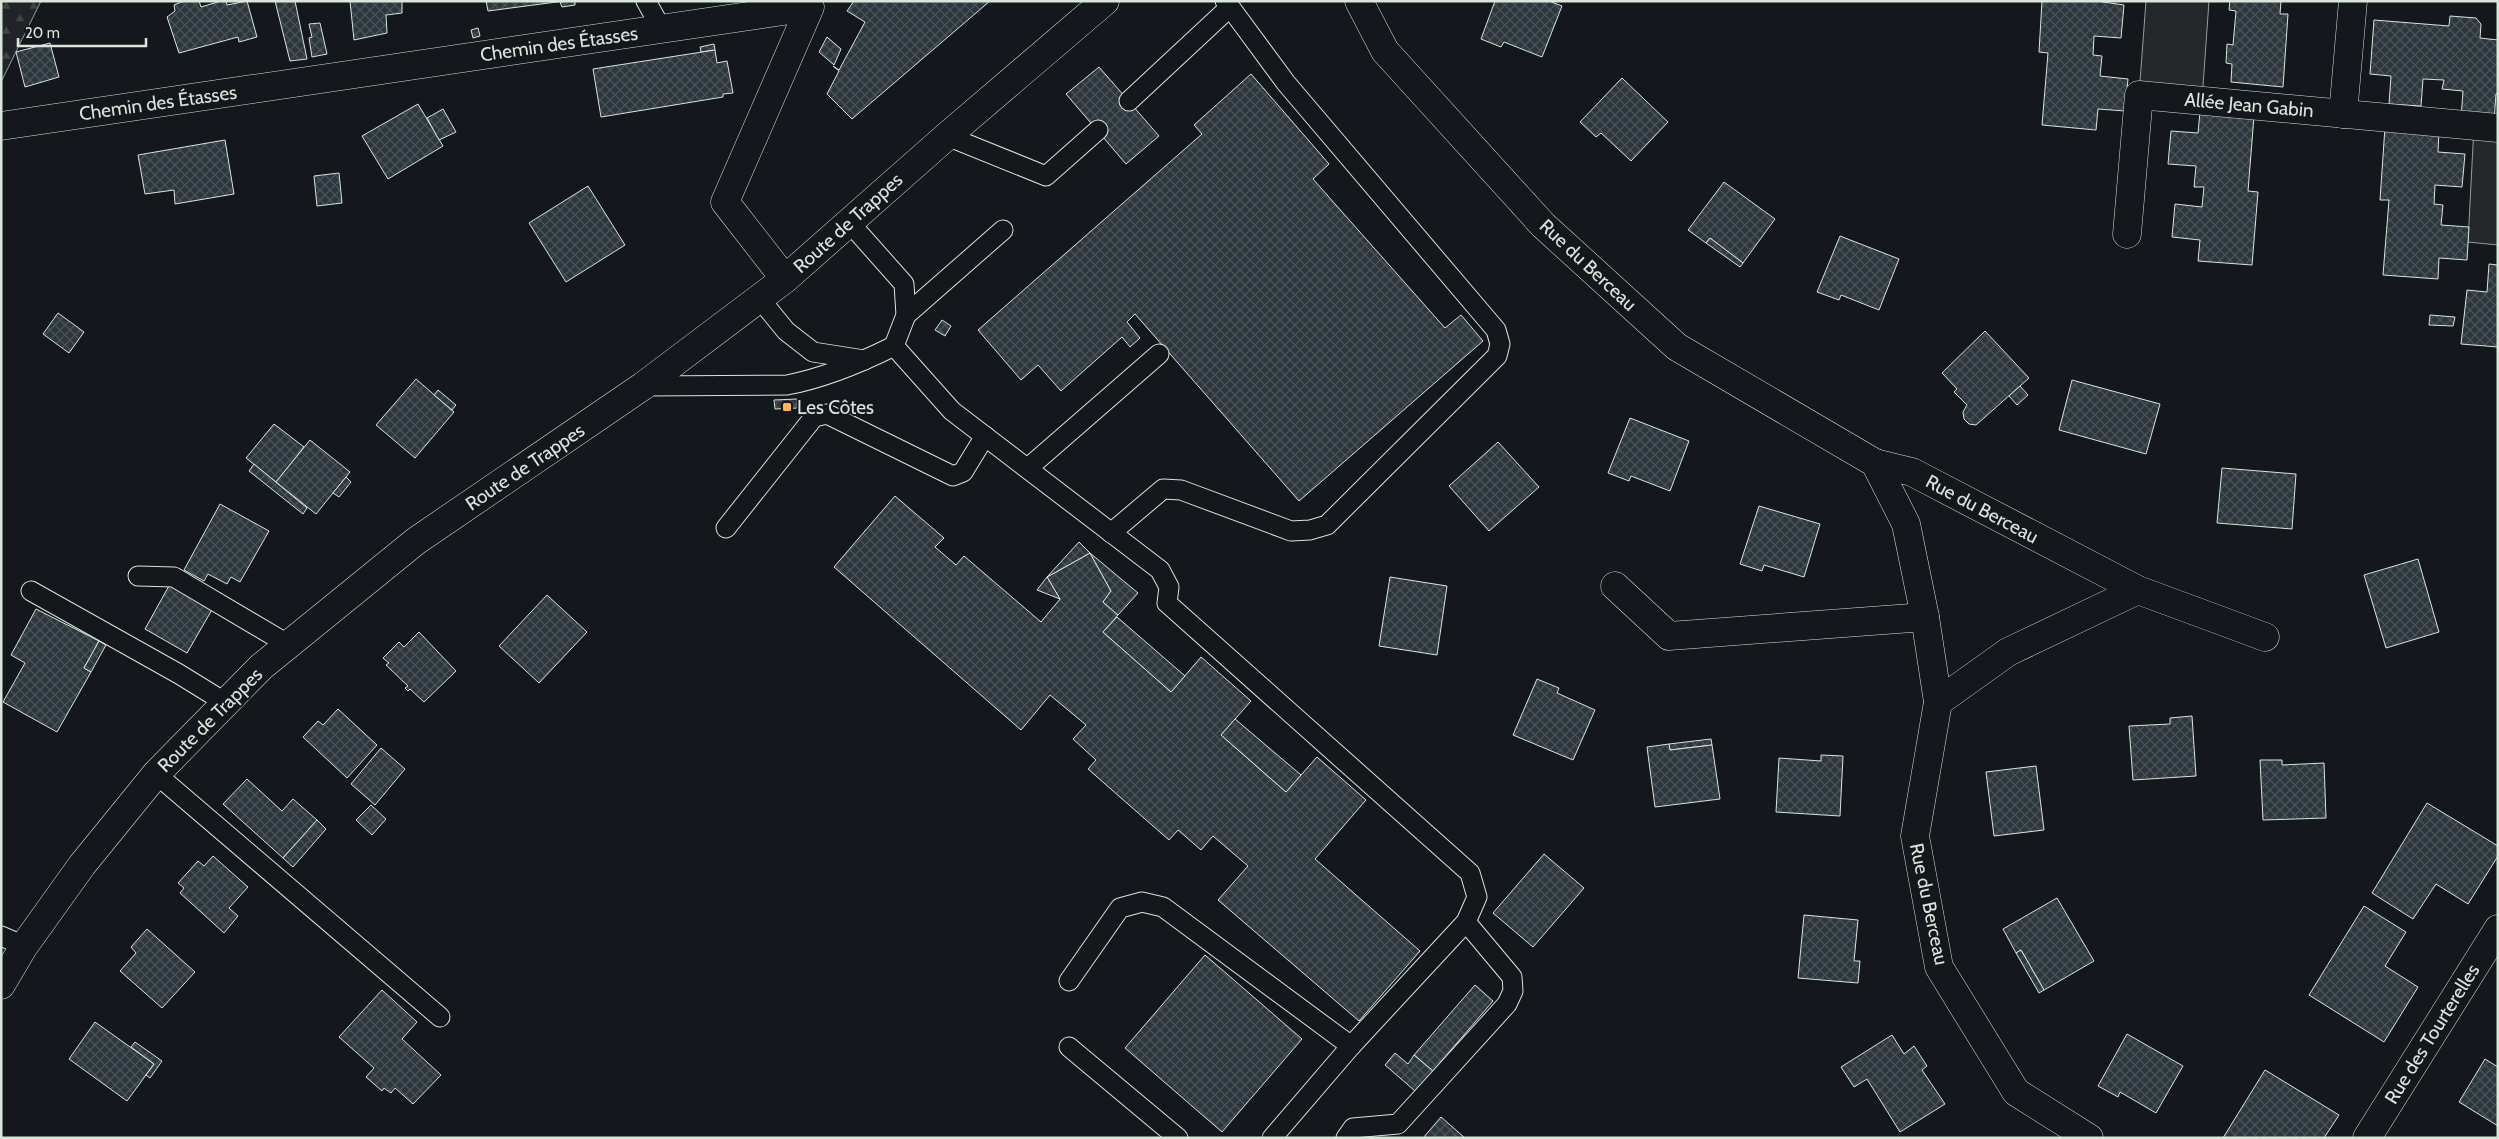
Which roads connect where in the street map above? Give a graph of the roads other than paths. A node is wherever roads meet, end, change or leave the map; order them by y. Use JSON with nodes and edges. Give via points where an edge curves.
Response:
{"nodes":[{"id":1,"x":646,"y":1,"type":"edge"},
{"id":2,"x":1105,"y":1,"type":"edge"},
{"id":3,"x":1360,"y":1,"type":"edge"},
{"id":4,"x":2353,"y":1,"type":"edge"},
{"id":5,"x":812,"y":4,"type":"edge"},
{"id":6,"x":1228,"y":4,"type":"edge"},
{"id":7,"x":661,"y":28,"type":"junction"},
{"id":8,"x":1129,"y":102,"type":"dead end"},
{"id":9,"x":2344,"y":114,"type":"junction"},
{"id":10,"x":1,"y":126,"type":"edge"},
{"id":11,"x":2498,"y":128,"type":"edge"},
{"id":12,"x":1098,"y":130,"type":"dead end"},
{"id":13,"x":947,"y":136,"type":"junction"},
{"id":14,"x":849,"y":222,"type":"junction"},
{"id":15,"x":1003,"y":230,"type":"dead end"},
{"id":16,"x":2127,"y":234,"type":"dead end"},
{"id":17,"x":785,"y":280,"type":"junction"},
{"id":18,"x":760,"y":299,"type":"junction"},
{"id":19,"x":906,"y":315,"type":"junction"},
{"id":20,"x":894,"y":346,"type":"junction"},
{"id":21,"x":1158,"y":354,"type":"dead end"},
{"id":22,"x":865,"y":360,"type":"junction"},
{"id":23,"x":644,"y":386,"type":"junction"},
{"id":24,"x":985,"y":436,"type":"junction"},
{"id":25,"x":1875,"y":464,"type":"junction"},
{"id":26,"x":1028,"y":468,"type":"junction"},
{"id":27,"x":726,"y":528,"type":"dead end"},
{"id":28,"x":1111,"y":533,"type":"junction"},
{"id":29,"x":138,"y":576,"type":"dead end"},
{"id":30,"x":1615,"y":586,"type":"dead end"},
{"id":31,"x":2138,"y":590,"type":"junction"},
{"id":32,"x":31,"y":591,"type":"dead end"},
{"id":33,"x":1925,"y":616,"type":"junction"},
{"id":34,"x":2265,"y":637,"type":"dead end"},
{"id":35,"x":289,"y":645,"type":"junction"},
{"id":36,"x":1938,"y":702,"type":"junction"},
{"id":37,"x":226,"y":703,"type":"junction"},
{"id":38,"x":156,"y":774,"type":"junction"},
{"id":39,"x":1466,"y":922,"type":"junction"},
{"id":40,"x":2498,"y":930,"type":"edge"},
{"id":41,"x":13,"y":941,"type":"edge"},
{"id":42,"x":2488,"y":967,"type":"edge"},
{"id":43,"x":1069,"y":981,"type":"dead end"},
{"id":44,"x":1,"y":986,"type":"edge"},
{"id":45,"x":440,"y":1017,"type":"dead end"},
{"id":46,"x":1351,"y":1046,"type":"junction"},
{"id":47,"x":1069,"y":1047,"type":"dead end"},
{"id":48,"x":1178,"y":1138,"type":"edge"},
{"id":49,"x":1272,"y":1138,"type":"edge"},
{"id":50,"x":1346,"y":1138,"type":"edge"},
{"id":51,"x":2089,"y":1138,"type":"edge"},
{"id":52,"x":2367,"y":1138,"type":"edge"}],
"edges":[{"from":1,"to":7,"type":"lane"},
{"from":2,"to":13,"type":"street","name":"Route de Trappes"},
{"from":3,"to":25,"type":"street","name":"Rue du Berceau","via":[[1385,51],[1543,225],[1678,348]]},
{"from":4,"to":9,"type":"street"},
{"from":5,"to":7,"type":"street","name":"Chemin des Étasses"},
{"from":5,"to":17,"type":"street","name":"Chemin des Étasses","via":[[725,202]]},
{"from":6,"to":8,"type":"lane"},
{"from":6,"to":28,"type":"lane","via":[[1286,83],[1496,330],[1500,344],[1497,356],[1327,526],[1291,531],[1171,488],[1162,489]]},
{"from":7,"to":10,"type":"street","name":"Chemin des Étasses"},
{"from":9,"to":11,"type":"street","name":"Allée Jean Gabin"},
{"from":9,"to":16,"type":"street","name":"Allée Jean Gabin","via":[[2139,95]]},
{"from":12,"to":13,"type":"lane","via":[[1046,176]]},
{"from":13,"to":14,"type":"street","name":"Route de Trappes"},
{"from":14,"to":17,"type":"street","name":"Route de Trappes"},
{"from":14,"to":19,"type":"lane","via":[[904,284]]},
{"from":15,"to":19,"type":"lane"},
{"from":17,"to":18,"type":"street","name":"Route de Trappes"},
{"from":18,"to":22,"type":"lane","via":[[786,331],[813,352]]},
{"from":18,"to":23,"type":"street","name":"Route de Trappes"},
{"from":19,"to":20,"type":"lane"},
{"from":20,"to":22,"type":"lane"},
{"from":20,"to":24,"type":"lane","via":[[952,411]]},
{"from":21,"to":26,"type":"lane"},
{"from":22,"to":23,"type":"lane","via":[[787,385]]},
{"from":23,"to":35,"type":"street","name":"Route de Trappes","via":[[416,541]]},
{"from":24,"to":26,"type":"lane"},
{"from":24,"to":27,"type":"lane","via":[[963,472],[953,476],[827,414],[814,417]]},
{"from":25,"to":31,"type":"street","name":"Rue du Berceau","via":[[1912,472]]},
{"from":25,"to":33,"type":"street","name":"Rue du Berceau","via":[[1906,524]]},
{"from":26,"to":28,"type":"lane"},
{"from":28,"to":39,"type":"lane","via":[[1160,570],[1169,587],[1167,603],[1470,874],[1477,897]]},
{"from":29,"to":35,"type":"lane","via":[[174,576]]},
{"from":30,"to":33,"type":"street","via":[[1669,636]]},
{"from":31,"to":34,"type":"street","name":"Rue du Berceau"},
{"from":31,"to":36,"type":"street","via":[[2008,652]]},
{"from":32,"to":37,"type":"lane"},
{"from":33,"to":36,"type":"street","name":"Rue du Berceau"},
{"from":35,"to":37,"type":"street","name":"Route de Trappes"},
{"from":36,"to":51,"type":"street","name":"Rue du Berceau","via":[[1915,836],[1939,967],[2016,1092]]},
{"from":37,"to":38,"type":"street","name":"Route de Trappes"},
{"from":38,"to":41,"type":"street","name":"Route de Trappes","via":[[82,865]]},
{"from":38,"to":45,"type":"lane"},
{"from":39,"to":46,"type":"lane"},
{"from":39,"to":50,"type":"lane","via":[[1512,977],[1513,991],[1507,1004],[1398,1124],[1353,1128]]},
{"from":40,"to":42,"type":"street","name":"Rue des Tourterelles"},
{"from":41,"to":44,"type":"street","name":"Route de Trappes"},
{"from":42,"to":52,"type":"street","name":"Rue des Tourterelles"},
{"from":43,"to":46,"type":"lane","via":[[1120,908],[1142,902],[1163,907]]},
{"from":46,"to":49,"type":"lane"},
{"from":47,"to":48,"type":"lane"}]}
